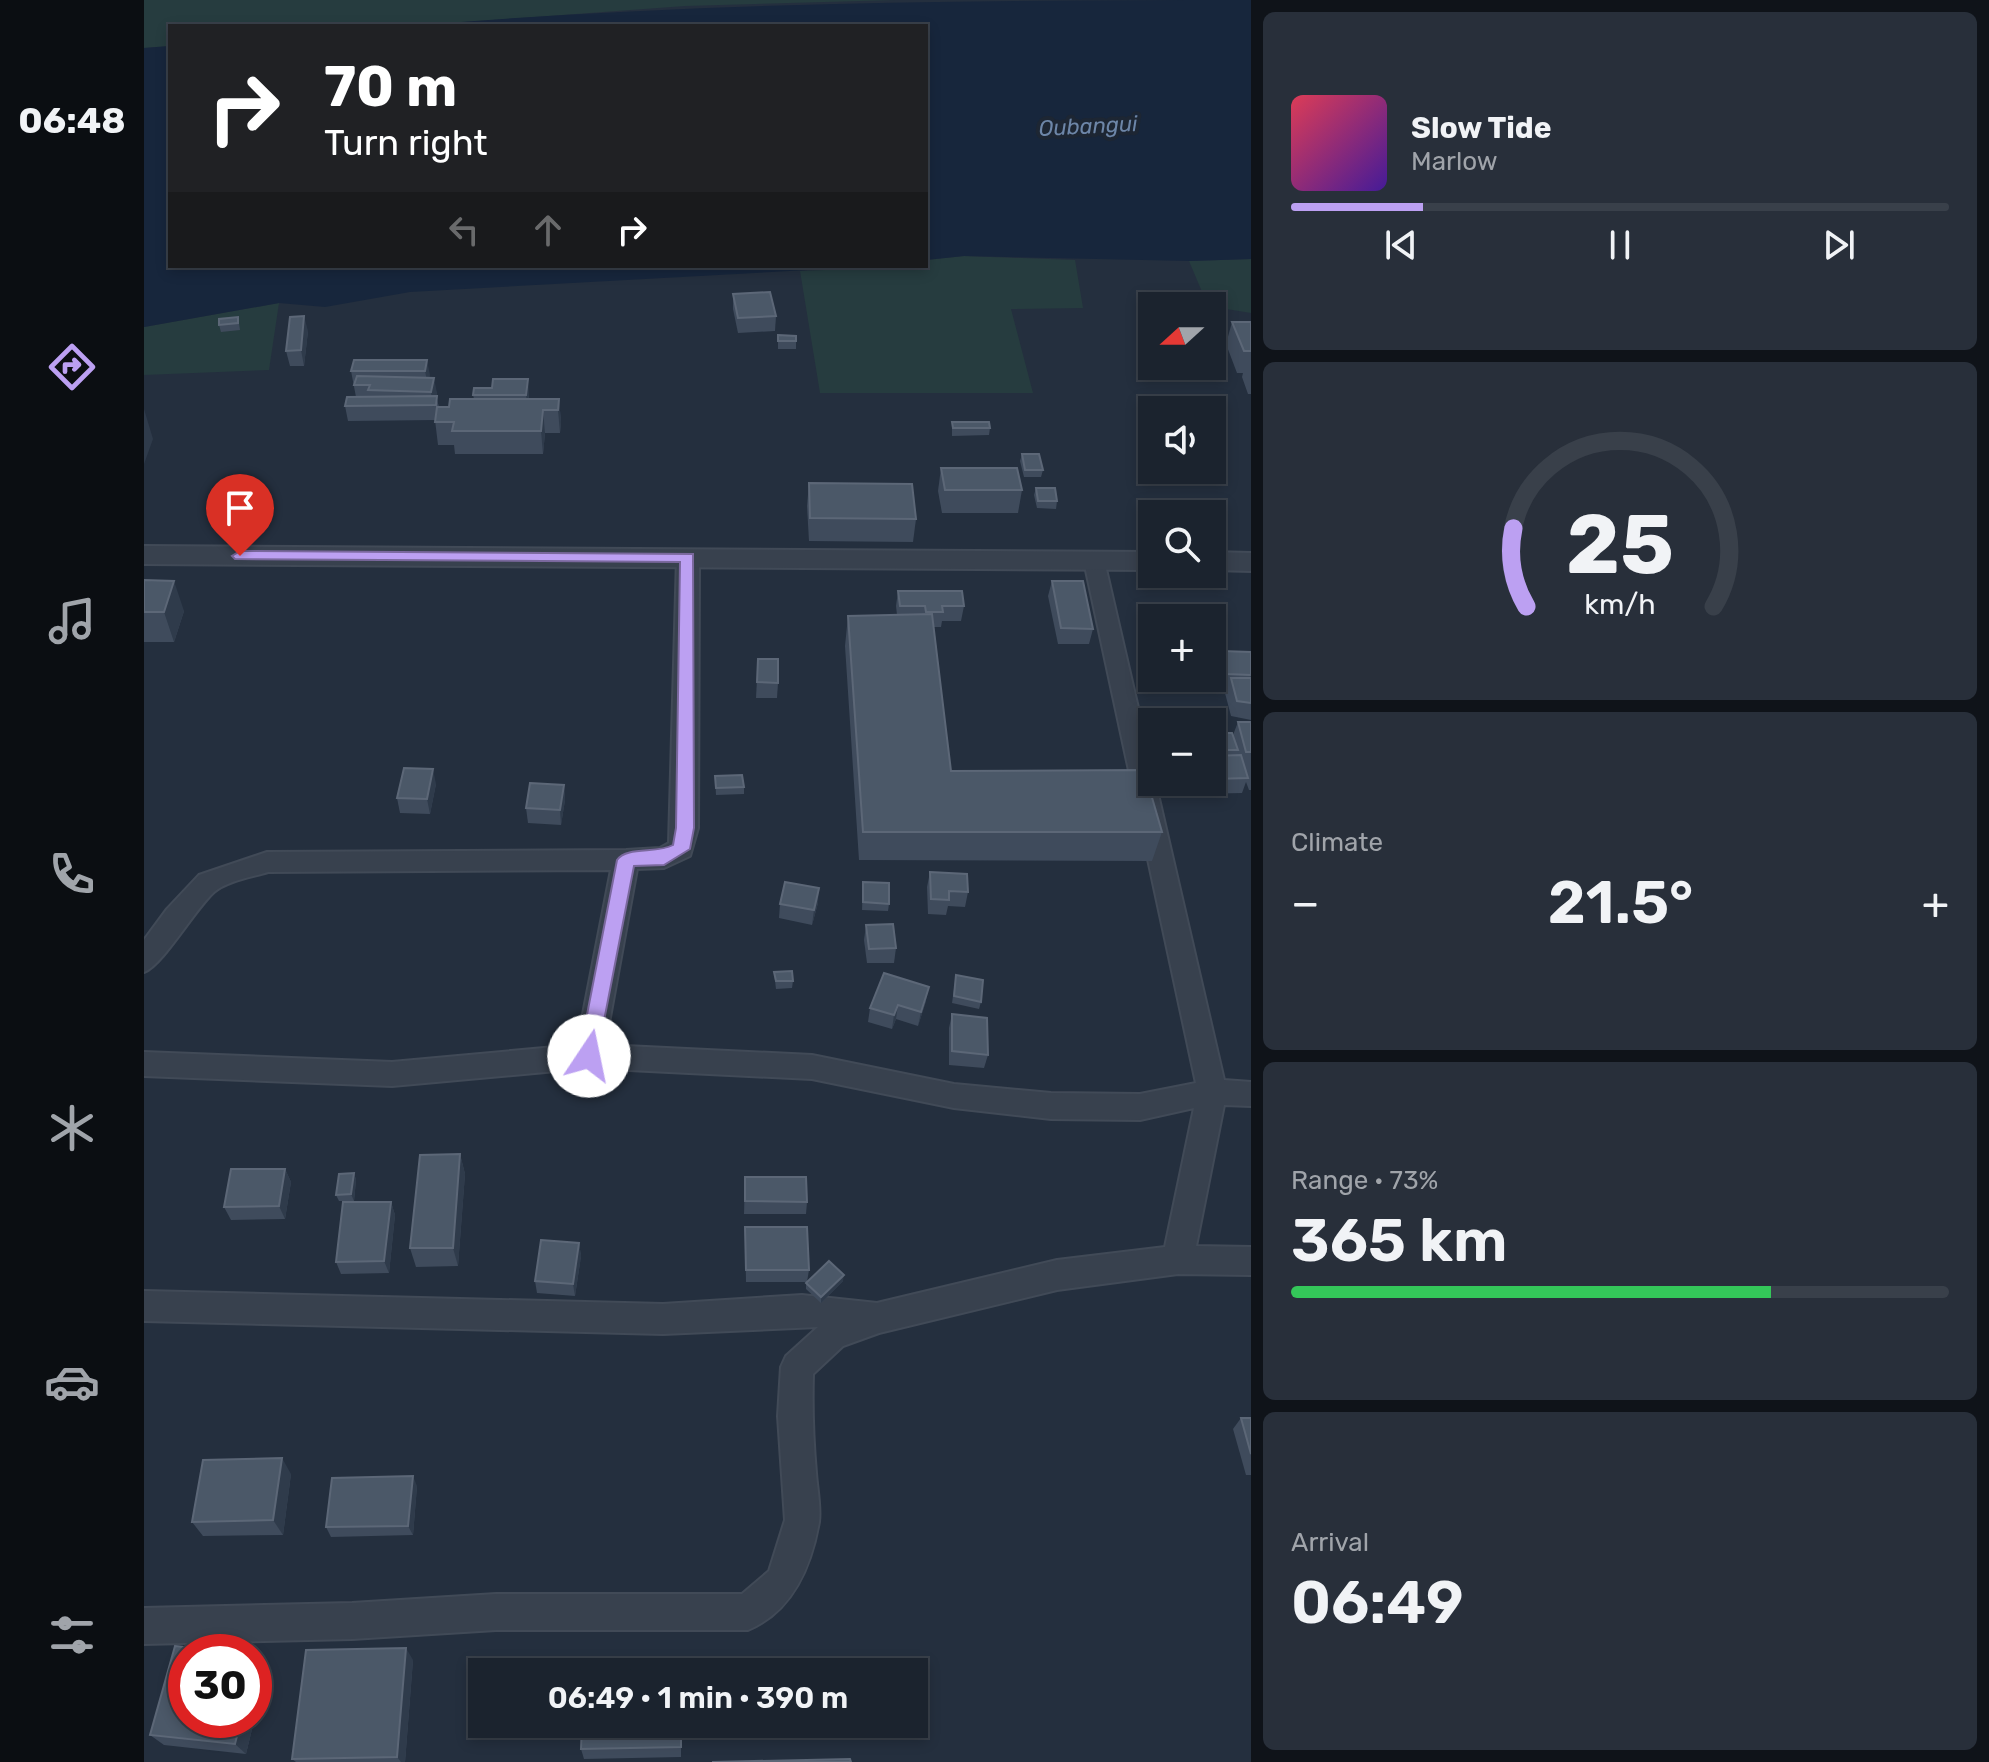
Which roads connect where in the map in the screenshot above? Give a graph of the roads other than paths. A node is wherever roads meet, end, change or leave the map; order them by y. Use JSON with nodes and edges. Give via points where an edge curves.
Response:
{"nodes":[{"id":1,"x":144,"y":555,"type":"edge"},
{"id":2,"x":688,"y":557,"type":"junction"},
{"id":3,"x":1095,"y":561,"type":"junction"},
{"id":4,"x":1138,"y":561,"type":"edge"},
{"id":5,"x":1226,"y":561,"type":"edge"},
{"id":6,"x":1251,"y":562,"type":"edge"},
{"id":7,"x":626,"y":860,"type":"junction"},
{"id":8,"x":144,"y":961,"type":"edge"},
{"id":9,"x":589,"y":1056,"type":"junction"},
{"id":10,"x":144,"y":1064,"type":"edge"},
{"id":11,"x":1212,"y":1092,"type":"junction"},
{"id":12,"x":1251,"y":1094,"type":"edge"},
{"id":13,"x":1178,"y":1260,"type":"junction"},
{"id":14,"x":1251,"y":1261,"type":"edge"},
{"id":15,"x":144,"y":1306,"type":"edge"},
{"id":16,"x":877,"y":1318,"type":"junction"},
{"id":17,"x":144,"y":1626,"type":"edge"}],
"edges":[{"from":1,"to":2,"type":"street"},
{"from":2,"to":3,"type":"street"},
{"from":2,"to":7,"type":"street","via":[[681,849],[664,858]]},
{"from":3,"to":4,"type":"street"},
{"from":3,"to":11,"type":"street"},
{"from":5,"to":6,"type":"street"},
{"from":7,"to":8,"type":"street","via":[[267,862],[208,882]]},
{"from":7,"to":9,"type":"street"},
{"from":9,"to":10,"type":"street","via":[[392,1074]]},
{"from":9,"to":11,"type":"street","via":[[812,1067],[954,1096],[1051,1106],[1140,1107]]},
{"from":11,"to":12,"type":"street"},
{"from":11,"to":13,"type":"street"},
{"from":13,"to":14,"type":"street"},
{"from":13,"to":16,"type":"street","via":[[1057,1275]]},
{"from":15,"to":16,"type":"street","via":[[663,1319],[802,1310]]},
{"from":16,"to":17,"type":"street","via":[[832,1335],[797,1367],[802,1520],[783,1582],[748,1612],[496,1612]]}]}
